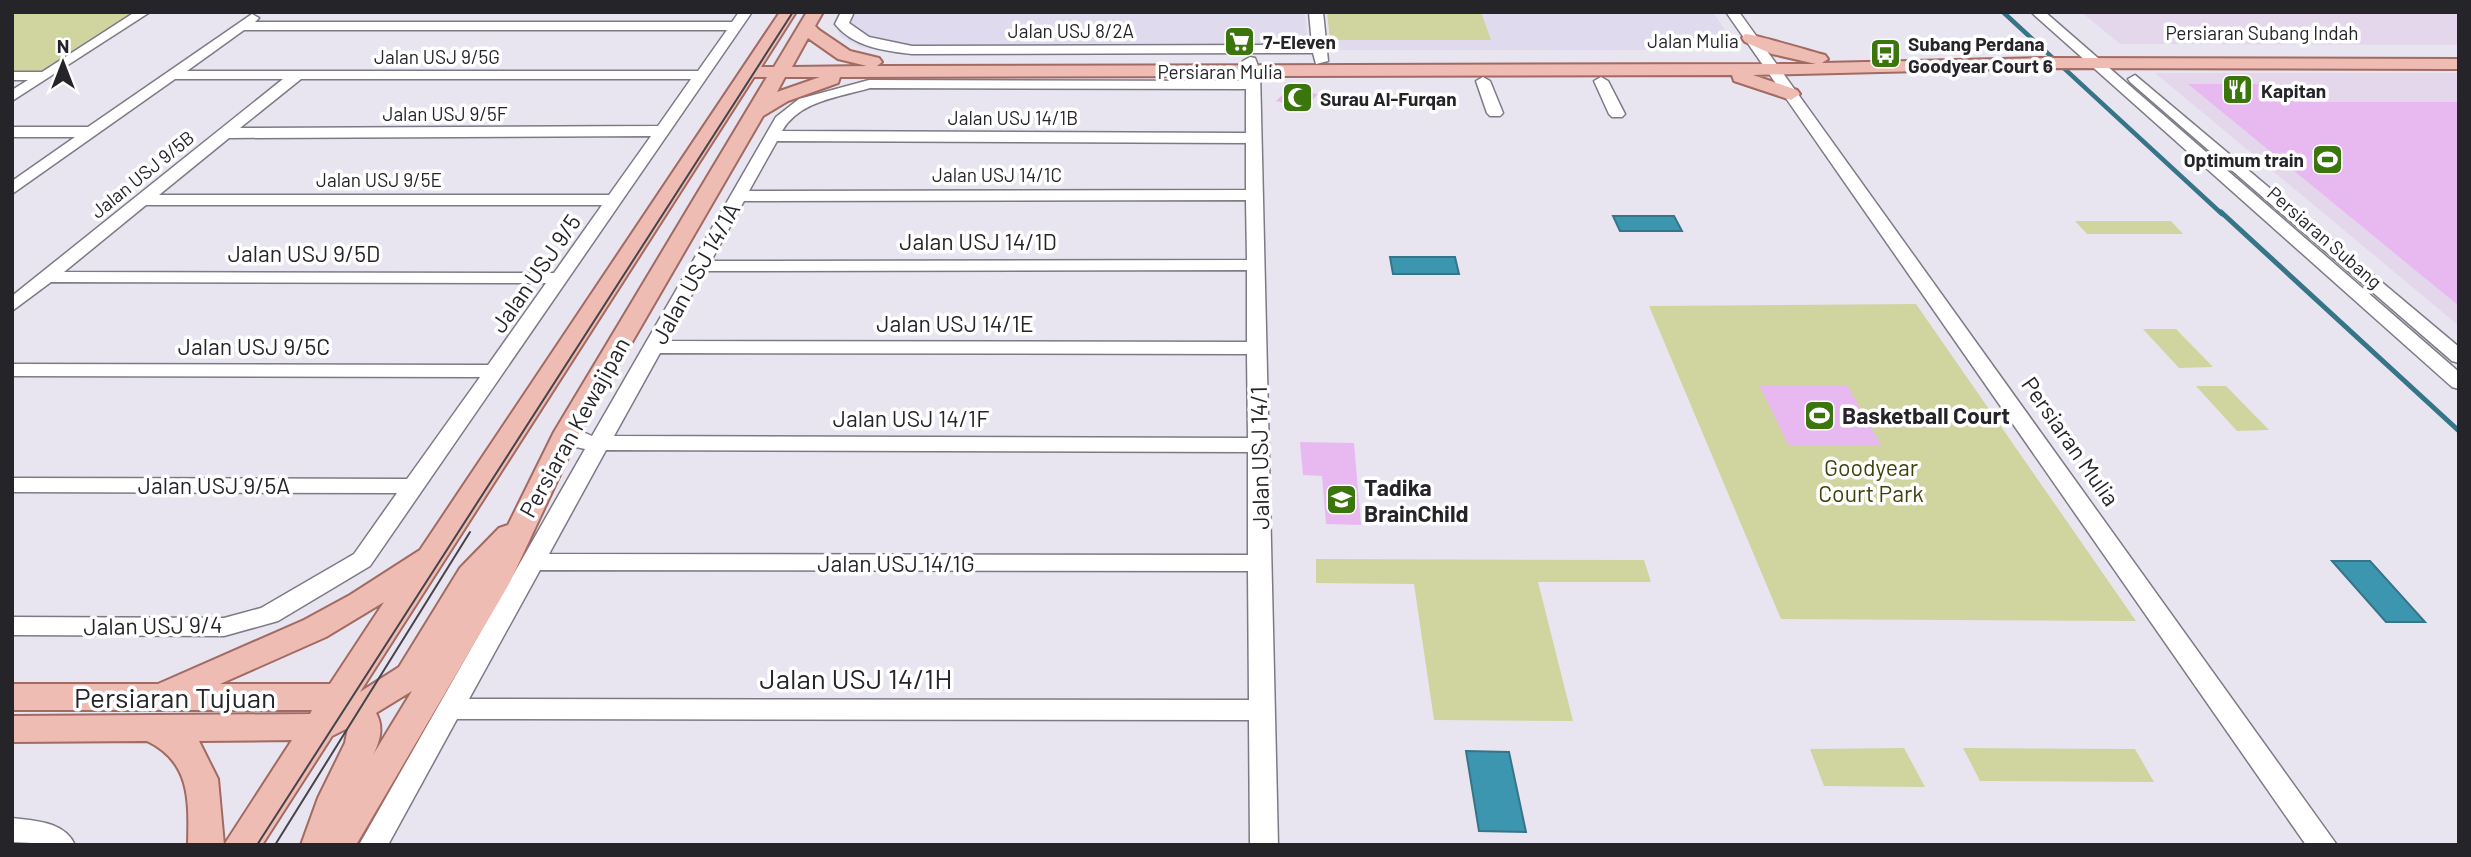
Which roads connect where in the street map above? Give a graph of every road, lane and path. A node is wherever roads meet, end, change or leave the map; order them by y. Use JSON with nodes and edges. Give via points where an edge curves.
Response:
{"nodes":[{"id":1,"x":144,"y":12,"type":"edge"},
{"id":2,"x":259,"y":12,"type":"edge"},
{"id":3,"x":372,"y":12,"type":"edge"},
{"id":4,"x":781,"y":12,"type":"edge"},
{"id":5,"x":788,"y":12,"type":"edge"},
{"id":6,"x":848,"y":12,"type":"edge"},
{"id":7,"x":1316,"y":12,"type":"edge"},
{"id":8,"x":1732,"y":12,"type":"edge"},
{"id":9,"x":2037,"y":12,"type":"edge"},
{"id":10,"x":2056,"y":12,"type":"edge"},
{"id":11,"x":741,"y":19,"type":"edge"},
{"id":12,"x":810,"y":19,"type":"edge"},
{"id":13,"x":240,"y":26,"type":"junction"},
{"id":14,"x":356,"y":26,"type":"junction"},
{"id":15,"x":1752,"y":40,"type":"junction"},
{"id":16,"x":2459,"y":53,"type":"edge"},
{"id":17,"x":1320,"y":55,"type":"junction"},
{"id":18,"x":2036,"y":58,"type":"joint"},
{"id":19,"x":2090,"y":58,"type":"junction"},
{"id":20,"x":1832,"y":64,"type":"junction"},
{"id":21,"x":2459,"y":64,"type":"edge"},
{"id":22,"x":1770,"y":65,"type":"junction"},
{"id":23,"x":1702,"y":66,"type":"junction"},
{"id":24,"x":753,"y":67,"type":"junction"},
{"id":25,"x":780,"y":67,"type":"junction"},
{"id":26,"x":876,"y":67,"type":"junction"},
{"id":27,"x":1252,"y":73,"type":"junction"},
{"id":28,"x":171,"y":75,"type":"junction"},
{"id":29,"x":297,"y":75,"type":"junction"},
{"id":30,"x":702,"y":75,"type":"junction"},
{"id":31,"x":12,"y":76,"type":"edge"},
{"id":32,"x":45,"y":76,"type":"junction"},
{"id":33,"x":1483,"y":80,"type":"dead end"},
{"id":34,"x":1601,"y":81,"type":"dead end"},
{"id":35,"x":1793,"y":96,"type":"junction"},
{"id":36,"x":12,"y":97,"type":"edge"},
{"id":37,"x":1495,"y":113,"type":"dead end"},
{"id":38,"x":753,"y":114,"type":"junction"},
{"id":39,"x":1617,"y":114,"type":"dead end"},
{"id":40,"x":664,"y":131,"type":"junction"},
{"id":41,"x":12,"y":132,"type":"edge"},
{"id":42,"x":92,"y":132,"type":"junction"},
{"id":43,"x":226,"y":133,"type":"junction"},
{"id":44,"x":773,"y":136,"type":"junction"},
{"id":45,"x":1254,"y":138,"type":"junction"},
{"id":46,"x":681,"y":174,"type":"junction"},
{"id":47,"x":12,"y":188,"type":"edge"},
{"id":48,"x":739,"y":195,"type":"junction"},
{"id":49,"x":1255,"y":195,"type":"junction"},
{"id":50,"x":142,"y":200,"type":"junction"},
{"id":51,"x":615,"y":200,"type":"junction"},
{"id":52,"x":1256,"y":265,"type":"junction"},
{"id":53,"x":699,"y":266,"type":"junction"},
{"id":54,"x":47,"y":277,"type":"junction"},
{"id":55,"x":562,"y":278,"type":"junction"},
{"id":56,"x":12,"y":305,"type":"edge"},
{"id":57,"x":653,"y":347,"type":"junction"},
{"id":58,"x":1257,"y":348,"type":"junction"},
{"id":59,"x":2459,"y":357,"type":"edge"},
{"id":60,"x":12,"y":370,"type":"edge"},
{"id":61,"x":496,"y":371,"type":"junction"},
{"id":62,"x":2459,"y":383,"type":"edge"},
{"id":63,"x":567,"y":432,"type":"junction"},
{"id":64,"x":599,"y":443,"type":"junction"},
{"id":65,"x":1258,"y":445,"type":"junction"},
{"id":66,"x":12,"y":485,"type":"edge"},
{"id":67,"x":415,"y":486,"type":"junction"},
{"id":68,"x":522,"y":521,"type":"junction"},
{"id":69,"x":435,"y":551,"type":"junction"},
{"id":70,"x":362,"y":560,"type":"joint"},
{"id":71,"x":532,"y":562,"type":"junction"},
{"id":72,"x":1260,"y":563,"type":"junction"},
{"id":73,"x":12,"y":626,"type":"edge"},
{"id":74,"x":12,"y":697,"type":"edge"},
{"id":75,"x":346,"y":702,"type":"junction"},
{"id":76,"x":449,"y":709,"type":"junction"},
{"id":77,"x":1262,"y":710,"type":"junction"},
{"id":78,"x":155,"y":713,"type":"junction"},
{"id":79,"x":318,"y":727,"type":"junction"},
{"id":80,"x":12,"y":729,"type":"edge"},
{"id":81,"x":18,"y":830,"type":"edge"},
{"id":82,"x":61,"y":845,"type":"edge"},
{"id":83,"x":206,"y":845,"type":"edge"},
{"id":84,"x":242,"y":845,"type":"edge"},
{"id":85,"x":319,"y":845,"type":"edge"},
{"id":86,"x":337,"y":845,"type":"edge"},
{"id":87,"x":373,"y":845,"type":"edge"},
{"id":88,"x":1264,"y":845,"type":"edge"},
{"id":89,"x":2323,"y":845,"type":"edge"}],
"edges":[{"from":1,"to":32,"type":"street"},
{"from":2,"to":13,"type":"street"},
{"from":3,"to":14,"type":"street"},
{"from":4,"to":46,"type":"main road","name":"Persiaran Kewajipan","via":[[721,91]]},
{"from":5,"to":24,"type":"main road","name":"Persiaran Kewajipan"},
{"from":6,"to":17,"type":"street","name":"Jalan USJ 8/2A","via":[[842,24],[846,30],[878,44],[912,50]]},
{"from":7,"to":17,"type":"street"},
{"from":8,"to":15,"type":"street","name":"Persiaran Mulia"},
{"from":9,"to":19,"type":"street","name":"Persiaran Subang"},
{"from":10,"to":19,"type":"street","name":"Persiaran Subang"},
{"from":11,"to":14,"type":"street"},
{"from":11,"to":30,"type":"street","name":"Jalan USJ 9/5"},
{"from":12,"to":25,"type":"main road","name":"Persiaran Kewajipan"},
{"from":12,"to":26,"type":"main road","via":[[817,39]]},
{"from":13,"to":14,"type":"street"},
{"from":13,"to":28,"type":"street"},
{"from":15,"to":20,"type":"main road"},
{"from":15,"to":22,"type":"street","name":"Persiaran Mulia"},
{"from":15,"to":23,"type":"main road","via":[[1737,54]]},
{"from":16,"to":19,"type":"main road","name":"Persiaran Subang Indah"},
{"from":17,"to":23,"type":"main road","name":"Jalan Mulia"},
{"from":17,"to":27,"type":"main road","name":"Persiaran Mulia"},
{"from":18,"to":19,"type":"main road"},
{"from":18,"to":20,"type":"main road","name":"Persiaran Mulia"},
{"from":19,"to":21,"type":"main road","name":"Persiaran Subang Indah"},
{"from":19,"to":59,"type":"street","name":"Persiaran Subang"},
{"from":19,"to":62,"type":"street","name":"Persiaran Subang"},
{"from":20,"to":22,"type":"main road","name":"Persiaran Mulia"},
{"from":20,"to":35,"type":"main road"},
{"from":22,"to":23,"type":"main road","name":"Persiaran Mulia"},
{"from":22,"to":35,"type":"street","name":"Persiaran Mulia"},
{"from":23,"to":27,"type":"main road","name":"Persiaran Mulia"},
{"from":23,"to":35,"type":"main road"},
{"from":24,"to":25,"type":"main road","name":"Persiaran Mulia"},
{"from":24,"to":46,"type":"main road","name":"Persiaran Kewajipan"},
{"from":25,"to":26,"type":"main road","name":"Persiaran Mulia"},
{"from":25,"to":38,"type":"main road","name":"Persiaran Kewajipan"},
{"from":26,"to":27,"type":"main road","name":"Persiaran Mulia"},
{"from":26,"to":38,"type":"main road","via":[[819,82]]},
{"from":27,"to":44,"type":"street","name":"Jalan USJ 14/1A","via":[[869,84],[804,102],[781,120]]},
{"from":27,"to":45,"type":"street","name":"Jalan USJ 14/1"},
{"from":28,"to":29,"type":"street","name":"Jalan USJ 9/5G"},
{"from":28,"to":42,"type":"street"},
{"from":29,"to":30,"type":"street","name":"Jalan USJ 9/5G"},
{"from":29,"to":43,"type":"street","name":"Jalan USJ 9/5B"},
{"from":30,"to":40,"type":"street","name":"Jalan USJ 9/5"},
{"from":31,"to":32,"type":"street"},
{"from":32,"to":36,"type":"street"},
{"from":33,"to":37,"type":"street"},
{"from":34,"to":39,"type":"street"},
{"from":35,"to":89,"type":"street","name":"Persiaran Mulia"},
{"from":38,"to":63,"type":"main road","name":"Persiaran Kewajipan"},
{"from":40,"to":43,"type":"street","name":"Jalan USJ 9/5F"},
{"from":40,"to":51,"type":"street","name":"Jalan USJ 9/5"},
{"from":41,"to":42,"type":"street"},
{"from":42,"to":47,"type":"street"},
{"from":43,"to":50,"type":"street","name":"Jalan USJ 9/5B"},
{"from":44,"to":45,"type":"street","name":"Jalan USJ 14/1B"},
{"from":44,"to":48,"type":"street","name":"Jalan USJ 14/1A"},
{"from":45,"to":49,"type":"street","name":"Jalan USJ 14/1"},
{"from":46,"to":69,"type":"main road","name":"Persiaran Kewajipan"},
{"from":48,"to":49,"type":"street","name":"Jalan USJ 14/1C"},
{"from":48,"to":53,"type":"street","name":"Jalan USJ 14/1A"},
{"from":49,"to":52,"type":"street","name":"Jalan USJ 14/1"},
{"from":50,"to":51,"type":"street","name":"Jalan USJ 9/5E"},
{"from":50,"to":54,"type":"street","name":"Jalan USJ 9/5B"},
{"from":51,"to":55,"type":"street","name":"Jalan USJ 9/5"},
{"from":52,"to":53,"type":"street","name":"Jalan USJ 14/1D"},
{"from":52,"to":58,"type":"street","name":"Jalan USJ 14/1"},
{"from":53,"to":57,"type":"street","name":"Jalan USJ 14/1A"},
{"from":54,"to":55,"type":"street","name":"Jalan USJ 9/5D"},
{"from":54,"to":56,"type":"street","name":"Jalan USJ 9/5B"},
{"from":55,"to":61,"type":"street","name":"Jalan USJ 9/5"},
{"from":57,"to":58,"type":"street","name":"Jalan USJ 14/1E"},
{"from":57,"to":64,"type":"street","name":"Jalan USJ 14/1A"},
{"from":58,"to":65,"type":"street","name":"Jalan USJ 14/1"},
{"from":60,"to":61,"type":"street","name":"Jalan USJ 9/5C"},
{"from":61,"to":67,"type":"street","name":"Jalan USJ 9/5"},
{"from":63,"to":64,"type":"street","name":"Jalan USJ 14/1F","via":[[584,442]]},
{"from":63,"to":68,"type":"main road","name":"Persiaran Kewajipan"},
{"from":64,"to":65,"type":"street","name":"Jalan USJ 14/1F"},
{"from":64,"to":71,"type":"street","name":"Jalan USJ 14/1A"},
{"from":65,"to":72,"type":"street","name":"Jalan USJ 14/1"},
{"from":66,"to":67,"type":"street","name":"Jalan USJ 9/5A"},
{"from":67,"to":70,"type":"street","name":"Jalan USJ 9/5"},
{"from":68,"to":75,"type":"main road","via":[[471,575],[410,676],[384,694]]},
{"from":68,"to":86,"type":"main road","name":"Persiaran Kewajipan","via":[[494,584]]},
{"from":69,"to":75,"type":"main road","name":"Persiaran Kewajipan"},
{"from":69,"to":78,"type":"main road","via":[[350,609]]},
{"from":70,"to":73,"type":"street","name":"Jalan USJ 9/4","via":[[268,615],[223,627]]},
{"from":71,"to":72,"type":"street","name":"Jalan USJ 14/1G"},
{"from":71,"to":76,"type":"street","name":"Jalan USJ 14/1A"},
{"from":72,"to":77,"type":"street","name":"Jalan USJ 14/1"},
{"from":74,"to":78,"type":"main road","name":"Persiaran Tujuan"},
{"from":75,"to":78,"type":"main road","name":"Persiaran Tujuan"},
{"from":75,"to":79,"type":"main road"},
{"from":75,"to":85,"type":"main road","via":[[365,723],[362,743],[335,798]]},
{"from":76,"to":77,"type":"street","name":"Jalan USJ 14/1H"},
{"from":76,"to":87,"type":"street","name":"Jalan USJ 14/1A"},
{"from":77,"to":88,"type":"street","name":"Jalan USJ 14/1"},
{"from":78,"to":79,"type":"main road","name":"Persiaran Tujuan"},
{"from":78,"to":80,"type":"main road","name":"Persiaran Tujuan"},
{"from":78,"to":83,"type":"main road","via":[[196,770],[205,800]]},
{"from":79,"to":84,"type":"main road"},
{"from":81,"to":82,"type":"street","via":[[49,836]]}]}
